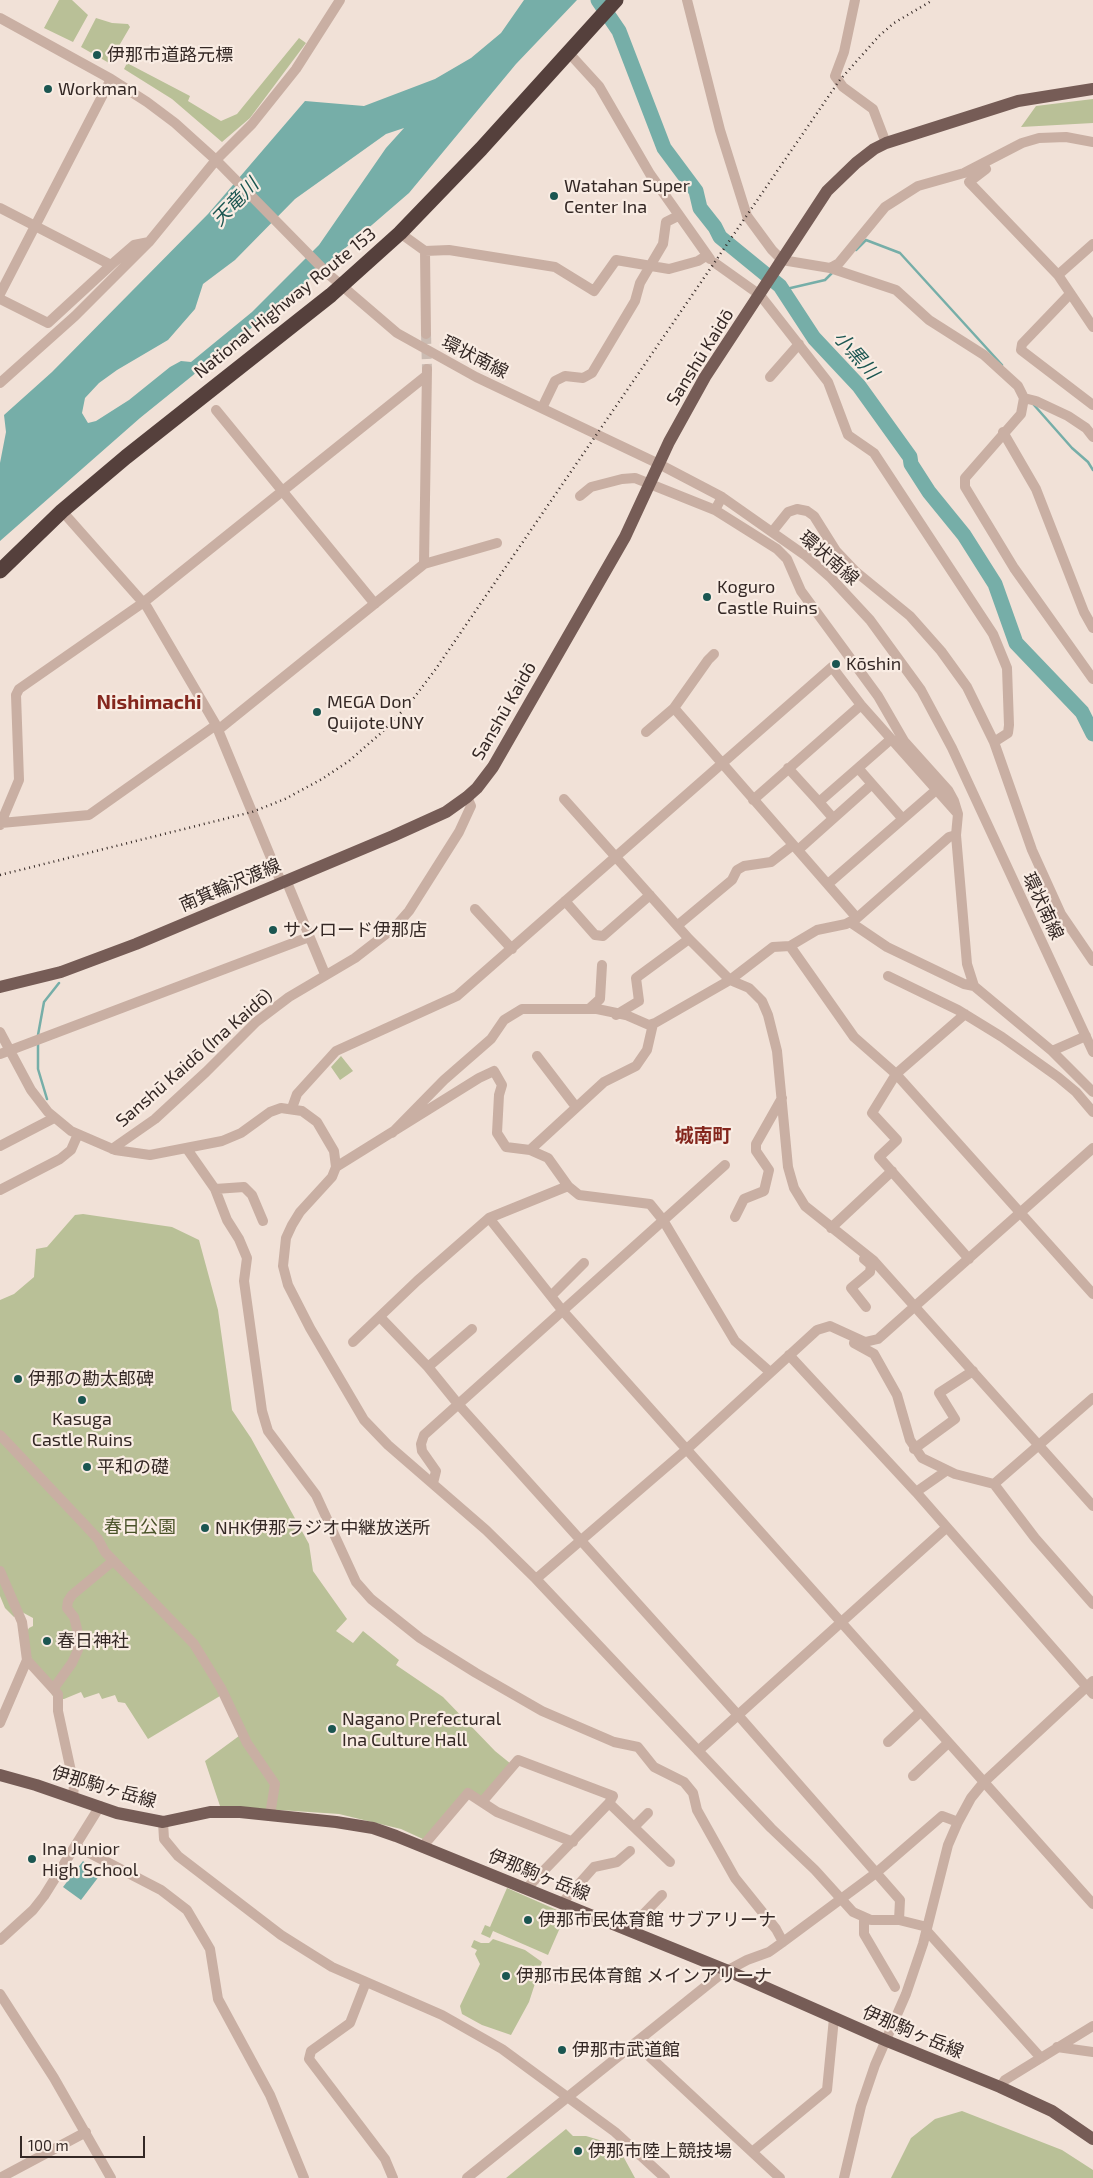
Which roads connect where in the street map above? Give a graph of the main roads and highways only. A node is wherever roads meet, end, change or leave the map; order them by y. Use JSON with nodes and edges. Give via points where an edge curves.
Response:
{"nodes":[{"id":1,"x":616,"y":0,"type":"edge"},
{"id":2,"x":1093,"y":89,"type":"edge"},
{"id":3,"x":0,"y":571,"type":"edge"},
{"id":4,"x":467,"y":797,"type":"joint"},
{"id":5,"x":0,"y":987,"type":"edge"},
{"id":6,"x":0,"y":1775,"type":"edge"},
{"id":7,"x":1093,"y":2138,"type":"edge"}],
"edges":[{"from":1,"to":3,"type":"highway","name":"National Highway Route 153","via":[[400,233],[341,286],[193,402],[62,511]]},
{"from":2,"to":4,"type":"main road","name":"Sanshū Kaidō","via":[[1018,101],[886,143],[862,158],[827,192],[706,377],[678,425],[625,537],[493,767]]},
{"from":4,"to":5,"type":"main road","name":"南箕輪沢渡線","via":[[446,812],[103,957]]},
{"from":6,"to":7,"type":"main road","name":"伊那駒ヶ岳線","via":[[134,1817],[163,1822],[218,1812],[373,1828],[726,1970],[1000,2087],[1052,2111]]}]}
